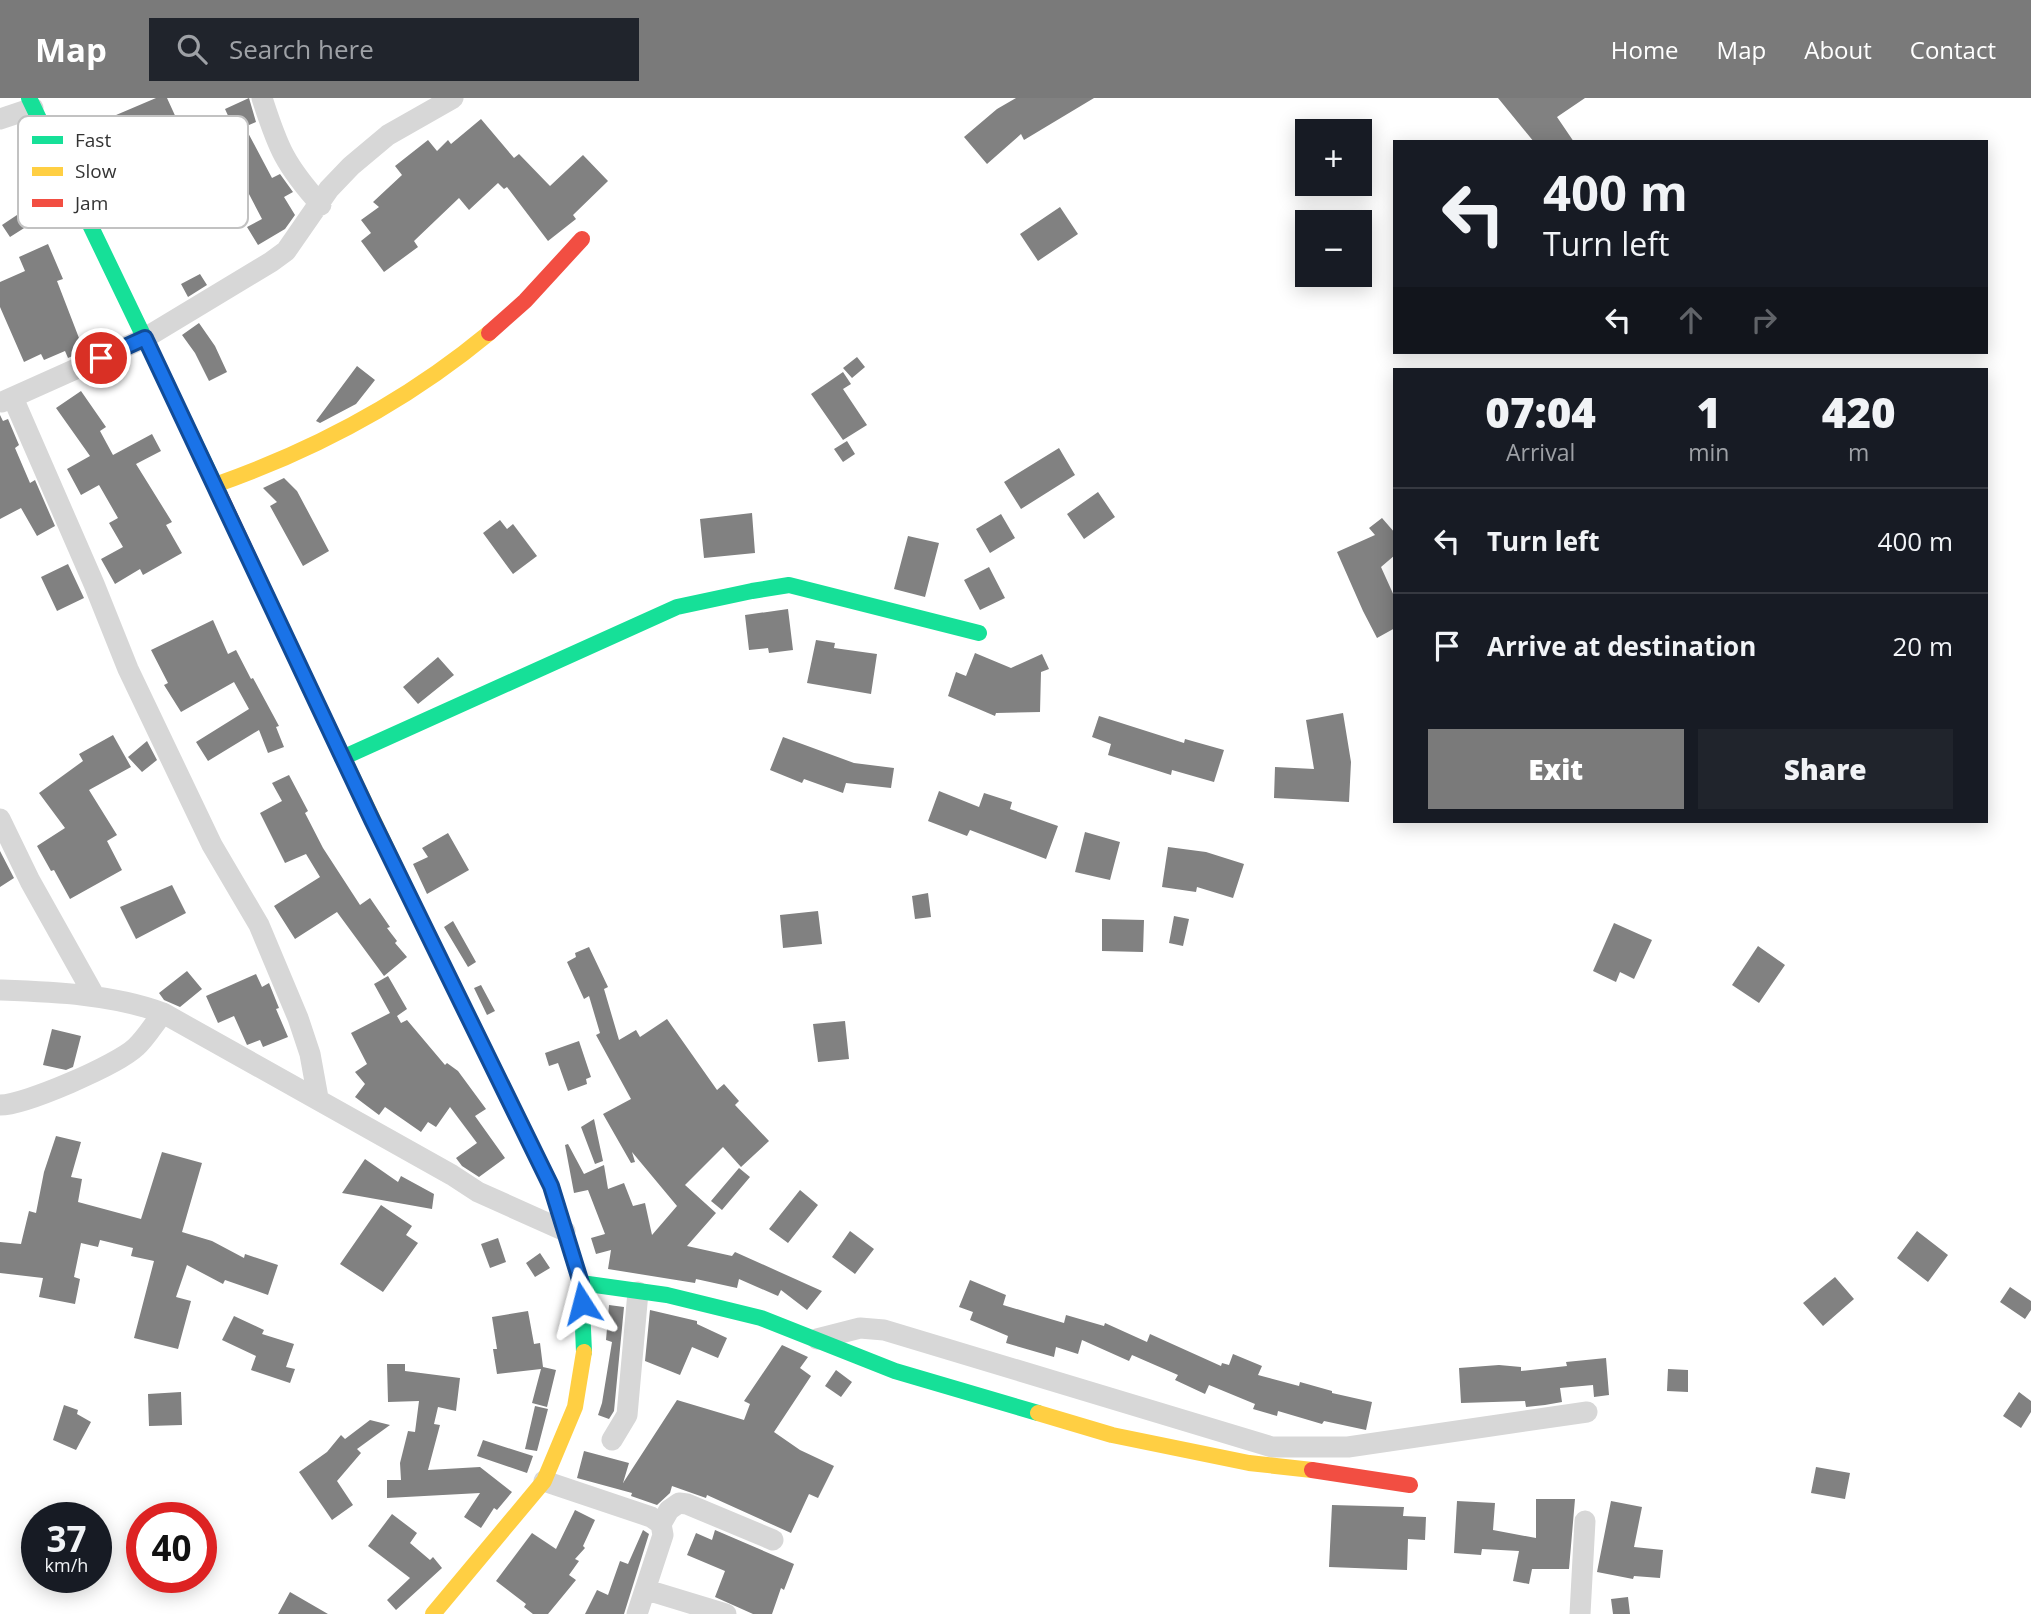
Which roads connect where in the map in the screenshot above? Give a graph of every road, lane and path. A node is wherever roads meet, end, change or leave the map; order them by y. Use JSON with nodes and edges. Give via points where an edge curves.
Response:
{"nodes":[{"id":1,"x":262,"y":98,"type":"edge"},
{"id":2,"x":453,"y":98,"type":"edge"},
{"id":3,"x":31,"y":103,"type":"edge"},
{"id":4,"x":0,"y":119,"type":"edge"},
{"id":5,"x":321,"y":205,"type":"junction"},
{"id":6,"x":92,"y":228,"type":"edge"},
{"id":7,"x":582,"y":239,"type":"dead end"},
{"id":8,"x":145,"y":338,"type":"junction"},
{"id":9,"x":7,"y":400,"type":"edge"},
{"id":10,"x":215,"y":485,"type":"junction"},
{"id":11,"x":979,"y":633,"type":"dead end"},
{"id":12,"x":342,"y":758,"type":"junction"},
{"id":13,"x":0,"y":819,"type":"edge"},
{"id":14,"x":0,"y":990,"type":"edge"},
{"id":15,"x":95,"y":998,"type":"junction"},
{"id":16,"x":163,"y":1013,"type":"junction"},
{"id":17,"x":318,"y":1098,"type":"junction"},
{"id":18,"x":0,"y":1105,"type":"edge"},
{"id":19,"x":565,"y":1231,"type":"junction"},
{"id":20,"x":581,"y":1283,"type":"junction"},
{"id":21,"x":638,"y":1292,"type":"junction"},
{"id":22,"x":817,"y":1339,"type":"junction"},
{"id":23,"x":1587,"y":1412,"type":"dead end"},
{"id":24,"x":612,"y":1440,"type":"dead end"},
{"id":25,"x":544,"y":1481,"type":"junction"},
{"id":26,"x":1410,"y":1485,"type":"dead end"},
{"id":27,"x":1585,"y":1521,"type":"dead end"},
{"id":28,"x":661,"y":1524,"type":"junction"},
{"id":29,"x":773,"y":1541,"type":"dead end"},
{"id":30,"x":647,"y":1590,"type":"junction"},
{"id":31,"x":433,"y":1614,"type":"edge"},
{"id":32,"x":637,"y":1614,"type":"edge"},
{"id":33,"x":726,"y":1614,"type":"edge"},
{"id":34,"x":1580,"y":1614,"type":"edge"}],
"edges":[{"from":1,"to":5,"type":"street","via":[[278,148]]},
{"from":2,"to":5,"type":"street","via":[[368,150],[329,190]]},
{"from":3,"to":4,"type":"street"},
{"from":5,"to":8,"type":"street","via":[[286,251]]},
{"from":6,"to":8,"type":"street"},
{"from":7,"to":10,"type":"street","via":[[507,319],[386,408],[315,447]]},
{"from":8,"to":9,"type":"street"},
{"from":8,"to":10,"type":"street"},
{"from":9,"to":17,"type":"street","via":[[212,845],[259,925],[298,1018]]},
{"from":10,"to":12,"type":"street"},
{"from":11,"to":12,"type":"street","via":[[789,585],[752,591],[677,607]]},
{"from":12,"to":19,"type":"street","via":[[551,1186]]},
{"from":13,"to":15,"type":"street"},
{"from":14,"to":15,"type":"street"},
{"from":15,"to":16,"type":"street","via":[[139,1004]]},
{"from":16,"to":17,"type":"street"},
{"from":16,"to":18,"type":"street","via":[[137,1046],[121,1058],[27,1100]]},
{"from":17,"to":19,"type":"street","via":[[478,1192]]},
{"from":19,"to":20,"type":"street"},
{"from":20,"to":21,"type":"street"},
{"from":20,"to":25,"type":"street","via":[[585,1343],[575,1407]]},
{"from":21,"to":22,"type":"street","via":[[761,1318]]},
{"from":21,"to":24,"type":"street","via":[[627,1415]]},
{"from":22,"to":23,"type":"street","via":[[860,1328],[884,1330],[1272,1447],[1348,1447]]},
{"from":22,"to":26,"type":"street","via":[[895,1371],[1112,1435],[1248,1462]]},
{"from":25,"to":28,"type":"street"},
{"from":25,"to":31,"type":"street"},
{"from":27,"to":34,"type":"street"},
{"from":28,"to":29,"type":"street","via":[[669,1510],[687,1504]]},
{"from":28,"to":30,"type":"street","via":[[663,1535]]},
{"from":30,"to":32,"type":"street"},
{"from":30,"to":33,"type":"street"}]}
